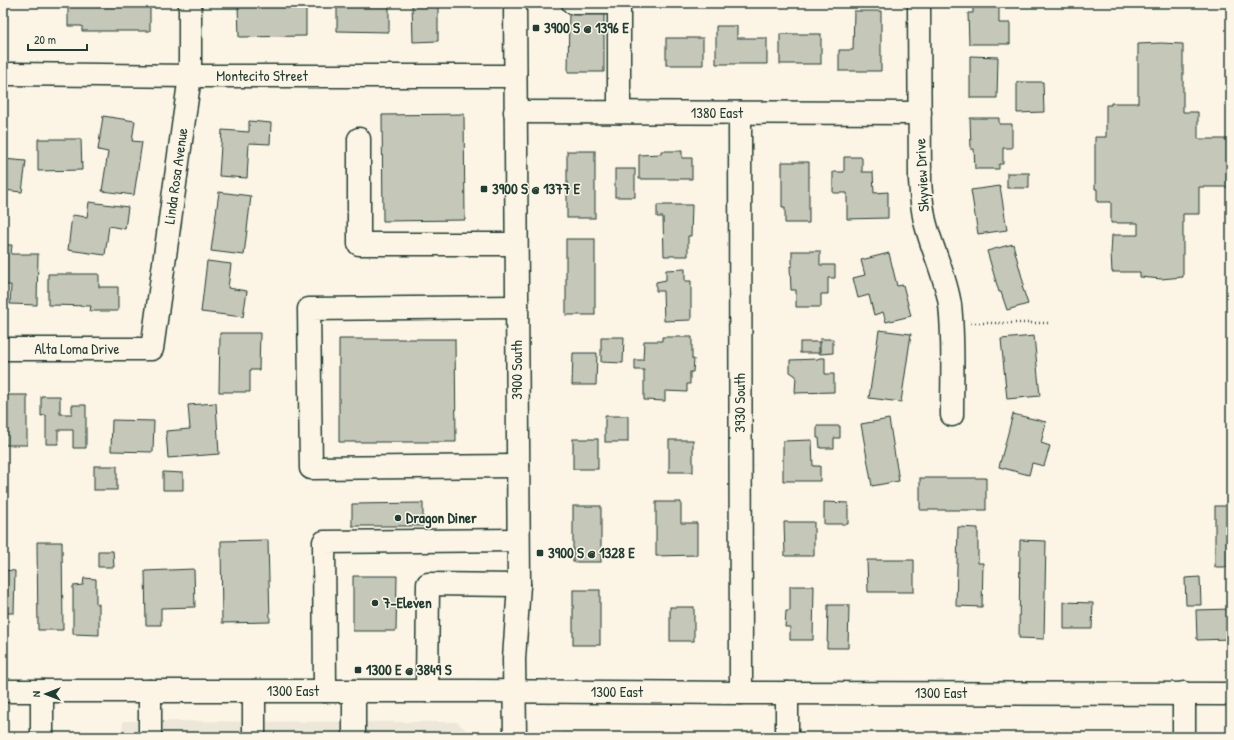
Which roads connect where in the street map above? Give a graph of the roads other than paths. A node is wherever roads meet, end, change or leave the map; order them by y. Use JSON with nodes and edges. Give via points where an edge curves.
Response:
{"nodes":[{"id":1,"x":190,"y":3,"type":"edge"},
{"id":2,"x":515,"y":3,"type":"edge"},
{"id":3,"x":572,"y":3,"type":"edge"},
{"id":4,"x":919,"y":3,"type":"edge"},
{"id":5,"x":10,"y":74,"type":"dead end"},
{"id":6,"x":190,"y":76,"type":"junction"},
{"id":7,"x":515,"y":76,"type":"junction"},
{"id":8,"x":515,"y":112,"type":"junction"},
{"id":9,"x":619,"y":112,"type":"junction"},
{"id":10,"x":740,"y":113,"type":"junction"},
{"id":11,"x":920,"y":113,"type":"junction"},
{"id":12,"x":359,"y":139,"type":"dead end"},
{"id":13,"x":516,"y":244,"type":"junction"},
{"id":14,"x":516,"y":307,"type":"junction"},
{"id":15,"x":3,"y":348,"type":"edge"},
{"id":16,"x":152,"y":349,"type":"joint"},
{"id":17,"x":952,"y":415,"type":"dead end"},
{"id":18,"x":518,"y":466,"type":"junction"},
{"id":19,"x":518,"y":540,"type":"junction"},
{"id":20,"x":519,"y":585,"type":"junction"},
{"id":21,"x":3,"y":691,"type":"edge"},
{"id":22,"x":254,"y":691,"type":"junction"},
{"id":23,"x":325,"y":691,"type":"junction"},
{"id":24,"x":354,"y":691,"type":"junction"},
{"id":25,"x":427,"y":691,"type":"junction"},
{"id":26,"x":515,"y":691,"type":"junction"},
{"id":27,"x":42,"y":692,"type":"junction"},
{"id":28,"x":150,"y":692,"type":"junction"},
{"id":29,"x":741,"y":693,"type":"junction"},
{"id":30,"x":786,"y":693,"type":"junction"},
{"id":31,"x":1184,"y":694,"type":"junction"},
{"id":32,"x":1231,"y":694,"type":"edge"},
{"id":33,"x":42,"y":737,"type":"edge"},
{"id":34,"x":150,"y":737,"type":"edge"},
{"id":35,"x":254,"y":737,"type":"edge"},
{"id":36,"x":354,"y":737,"type":"edge"},
{"id":37,"x":515,"y":737,"type":"edge"},
{"id":38,"x":787,"y":737,"type":"edge"},
{"id":39,"x":1184,"y":737,"type":"edge"}],
"edges":[{"from":1,"to":6,"type":"street","name":"Linda Rosa Avenue"},
{"from":2,"to":7,"type":"street","name":"3900 South"},
{"from":3,"to":9,"type":"street","via":[[619,3]]},
{"from":4,"to":11,"type":"street","name":"Skyview Drive"},
{"from":5,"to":6,"type":"street","name":"Montecito Street"},
{"from":6,"to":7,"type":"street","name":"Montecito Street"},
{"from":6,"to":16,"type":"street","name":"Linda Rosa Avenue"},
{"from":7,"to":8,"type":"street","name":"3900 South"},
{"from":8,"to":9,"type":"street","name":"1380 East"},
{"from":8,"to":13,"type":"street","name":"3900 South"},
{"from":9,"to":10,"type":"street","name":"1380 East"},
{"from":10,"to":11,"type":"street","name":"1380 East"},
{"from":10,"to":29,"type":"street","name":"3930 South"},
{"from":11,"to":17,"type":"street","name":"Skyview Drive","via":[[922,200],[926,226],[950,304]]},
{"from":12,"to":13,"type":"street","via":[[359,244]]},
{"from":13,"to":14,"type":"street","name":"3900 South"},
{"from":14,"to":18,"type":"street","name":"3900 South"},
{"from":14,"to":18,"type":"street","via":[[310,309],[311,468]]},
{"from":15,"to":16,"type":"street","name":"Alta Loma Drive"},
{"from":18,"to":19,"type":"street","name":"3900 South"},
{"from":19,"to":20,"type":"street","name":"3900 South"},
{"from":19,"to":23,"type":"street","via":[[324,542]]},
{"from":20,"to":25,"type":"street","via":[[428,584]]},
{"from":20,"to":26,"type":"street","name":"3900 South","via":[[514,659]]},
{"from":21,"to":27,"type":"street","name":"1300 East"},
{"from":22,"to":23,"type":"street","name":"1300 East"},
{"from":22,"to":28,"type":"street","name":"1300 East"},
{"from":22,"to":35,"type":"street"},
{"from":23,"to":24,"type":"street","name":"1300 East"},
{"from":24,"to":25,"type":"street","name":"1300 East"},
{"from":24,"to":36,"type":"street"},
{"from":25,"to":26,"type":"street","name":"1300 East"},
{"from":26,"to":29,"type":"street","name":"1300 East"},
{"from":26,"to":37,"type":"street","name":"3900 South"},
{"from":27,"to":28,"type":"street","name":"1300 East"},
{"from":27,"to":33,"type":"street"},
{"from":28,"to":34,"type":"street"},
{"from":29,"to":30,"type":"street","name":"1300 East"},
{"from":30,"to":31,"type":"street","name":"1300 East"},
{"from":30,"to":38,"type":"street"},
{"from":31,"to":32,"type":"street","name":"1300 East"},
{"from":31,"to":39,"type":"street"}]}
